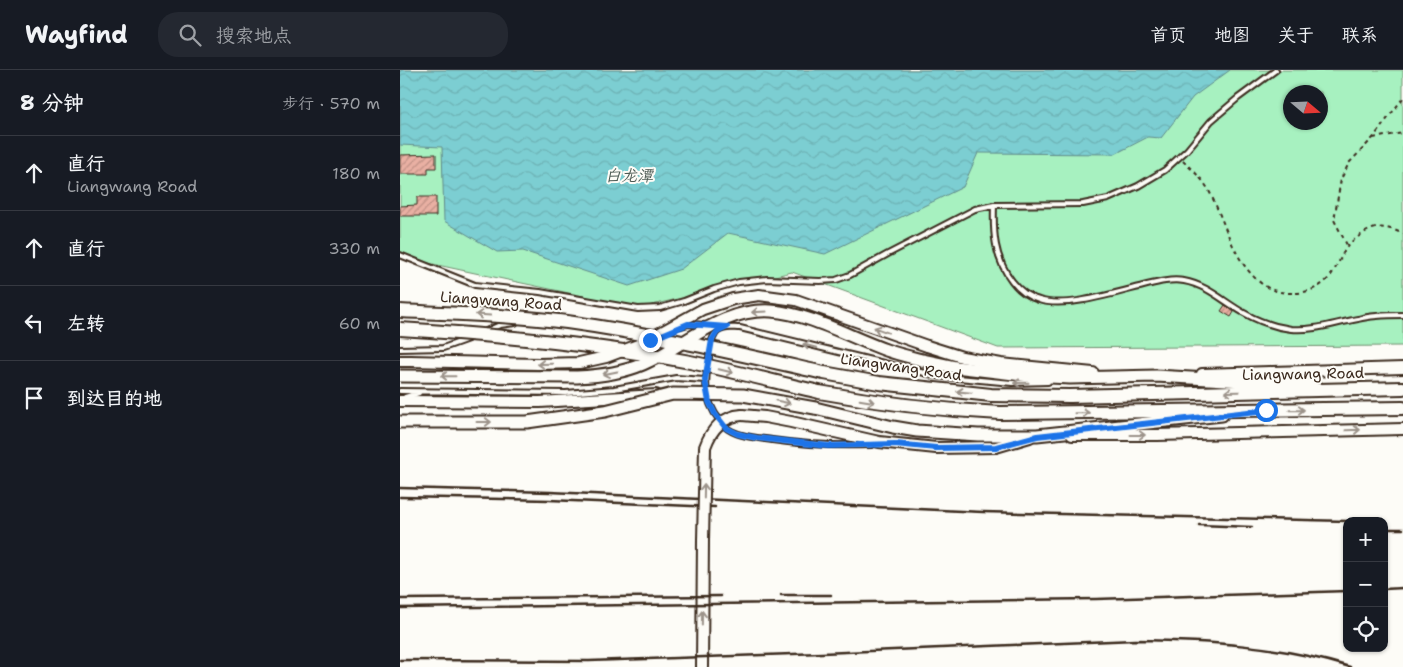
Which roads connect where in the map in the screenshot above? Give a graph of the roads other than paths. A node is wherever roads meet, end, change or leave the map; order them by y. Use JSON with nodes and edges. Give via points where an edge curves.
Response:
{"nodes":[{"id":1,"x":1276,"y":70,"type":"edge"},
{"id":2,"x":994,"y":205,"type":"junction"},
{"id":3,"x":400,"y":256,"type":"edge"},
{"id":4,"x":400,"y":311,"type":"edge"},
{"id":5,"x":1403,"y":315,"type":"edge"},
{"id":6,"x":556,"y":326,"type":"dead end"},
{"id":7,"x":727,"y":327,"type":"junction"},
{"id":8,"x":400,"y":329,"type":"edge"},
{"id":9,"x":628,"y":337,"type":"dead end"},
{"id":10,"x":400,"y":350,"type":"edge"},
{"id":11,"x":400,"y":361,"type":"edge"},
{"id":12,"x":1403,"y":368,"type":"edge"},
{"id":13,"x":400,"y":376,"type":"edge"},
{"id":14,"x":1156,"y":376,"type":"junction"},
{"id":15,"x":1070,"y":378,"type":"junction"},
{"id":16,"x":705,"y":380,"type":"junction"},
{"id":17,"x":1403,"y":388,"type":"edge"},
{"id":18,"x":1369,"y":389,"type":"junction"},
{"id":19,"x":400,"y":391,"type":"edge"},
{"id":20,"x":424,"y":391,"type":"junction"},
{"id":21,"x":672,"y":394,"type":"junction"},
{"id":22,"x":400,"y":400,"type":"edge"},
{"id":23,"x":1403,"y":408,"type":"edge"},
{"id":24,"x":1266,"y":410,"type":"junction"},
{"id":25,"x":400,"y":422,"type":"edge"},
{"id":26,"x":1403,"y":429,"type":"edge"},
{"id":27,"x":1037,"y":436,"type":"junction"},
{"id":28,"x":895,"y":444,"type":"junction"},
{"id":29,"x":702,"y":667,"type":"edge"}],
"edges":[{"from":1,"to":2,"type":"lane","via":[[1211,121],[1165,170],[1108,199],[1083,204]]},
{"from":2,"to":3,"type":"lane","via":[[975,209],[836,280],[739,282],[660,308],[638,309],[540,292],[475,285]]},
{"from":2,"to":5,"type":"lane","via":[[993,232],[999,257],[1018,289],[1040,301],[1079,301],[1168,281],[1184,281],[1204,287],[1244,313],[1291,329],[1315,329],[1385,314]]},
{"from":18,"to":4,"type":"main road","name":"Liangwang Road","one_way":true,"bridge":true,"via":[[991,395],[879,383],[661,337],[574,323]]},
{"from":6,"to":10,"type":"lane","via":[[500,325],[443,348]]},
{"from":7,"to":9,"type":"lane","via":[[688,324],[650,340]]},
{"from":15,"to":7,"type":"lane","one_way":true,"via":[[1012,383],[937,376]]},
{"from":7,"to":16,"type":"lane","via":[[717,332],[712,340]]},
{"from":8,"to":24,"type":"main road","one_way":true,"bridge":true,"via":[[541,340],[623,351],[883,404],[936,410],[1000,413]]},
{"from":14,"to":11,"type":"street","one_way":true,"bridge":true,"via":[[1001,364],[927,346],[796,300],[759,295],[733,299],[704,310],[638,345],[579,363]]},
{"from":12,"to":14,"type":"street"},
{"from":15,"to":13,"type":"main road","one_way":true,"bridge":true,"via":[[955,368],[887,351],[796,316],[771,312],[728,318],[643,364],[600,376]]},
{"from":14,"to":15,"type":"main road"},
{"from":14,"to":18,"type":"main road"},
{"from":16,"to":20,"type":"lane","via":[[676,378],[614,389],[566,393]]},
{"from":16,"to":28,"type":"lane","via":[[715,414],[726,428],[738,434],[796,444]]},
{"from":17,"to":18,"type":"main road","name":"Liangwang Road"},
{"from":19,"to":20,"type":"lane"},
{"from":20,"to":22,"type":"lane"},
{"from":21,"to":22,"type":"street","bridge":true,"via":[[540,402]]},
{"from":25,"to":21,"type":"main road","one_way":true,"bridge":true,"via":[[527,422],[605,410]]},
{"from":21,"to":27,"type":"main road","one_way":true,"bridge":true,"via":[[743,395],[917,431]]},
{"from":24,"to":23,"type":"main road","one_way":true},
{"from":24,"to":27,"type":"main road"},
{"from":27,"to":26,"type":"street","one_way":true},
{"from":27,"to":28,"type":"street","via":[[996,447],[936,448]]},
{"from":29,"to":28,"type":"street","one_way":true,"bridge":true,"via":[[705,448],[720,423],[742,415],[765,417]]}]}
